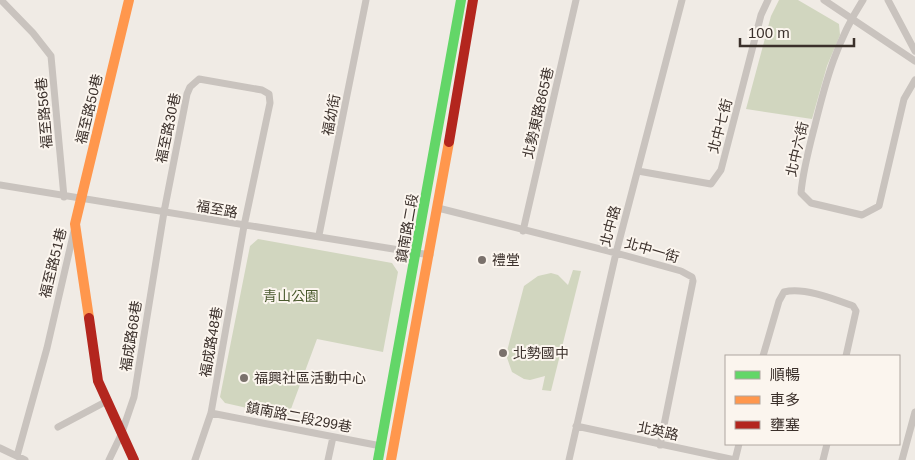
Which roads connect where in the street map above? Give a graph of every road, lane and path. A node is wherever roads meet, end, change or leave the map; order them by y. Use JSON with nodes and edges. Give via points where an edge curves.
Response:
{"nodes":[{"id":1,"x":1,"y":0,"type":"edge"},
{"id":2,"x":129,"y":0,"type":"edge"},
{"id":3,"x":366,"y":0,"type":"edge"},
{"id":4,"x":461,"y":0,"type":"edge"},
{"id":5,"x":473,"y":0,"type":"edge"},
{"id":6,"x":576,"y":0,"type":"edge"},
{"id":7,"x":682,"y":0,"type":"edge"},
{"id":8,"x":768,"y":0,"type":"edge"},
{"id":9,"x":824,"y":0,"type":"edge"},
{"id":10,"x":863,"y":0,"type":"edge"},
{"id":11,"x":888,"y":0,"type":"edge"},
{"id":12,"x":852,"y":18,"type":"junction"},
{"id":13,"x":915,"y":51,"type":"edge"},
{"id":14,"x":915,"y":61,"type":"edge"},
{"id":15,"x":915,"y":80,"type":"edge"},
{"id":16,"x":638,"y":171,"type":"junction"},
{"id":17,"x":0,"y":185,"type":"edge"},
{"id":18,"x":64,"y":197,"type":"junction"},
{"id":19,"x":81,"y":200,"type":"junction"},
{"id":20,"x":438,"y":208,"type":"junction"},
{"id":21,"x":164,"y":212,"type":"junction"},
{"id":22,"x":75,"y":224,"type":"junction"},
{"id":23,"x":244,"y":226,"type":"junction"},
{"id":24,"x":523,"y":231,"type":"junction"},
{"id":25,"x":319,"y":235,"type":"junction"},
{"id":26,"x":416,"y":252,"type":"junction"},
{"id":27,"x":616,"y":253,"type":"junction"},
{"id":28,"x":430,"y":255,"type":"junction"},
{"id":29,"x":762,"y":355,"type":"edge"},
{"id":30,"x":846,"y":355,"type":"edge"},
{"id":31,"x":107,"y":401,"type":"junction"},
{"id":32,"x":915,"y":412,"type":"edge"},
{"id":33,"x":211,"y":413,"type":"junction"},
{"id":34,"x":576,"y":426,"type":"junction"},
{"id":35,"x":58,"y":427,"type":"dead end"},
{"id":36,"x":121,"y":435,"type":"junction"},
{"id":37,"x":333,"y":437,"type":"junction"},
{"id":38,"x":660,"y":445,"type":"junction"},
{"id":39,"x":739,"y":445,"type":"edge"},
{"id":40,"x":827,"y":445,"type":"edge"},
{"id":41,"x":381,"y":446,"type":"junction"},
{"id":42,"x":0,"y":448,"type":"edge"},
{"id":43,"x":17,"y":456,"type":"junction"},
{"id":44,"x":25,"y":460,"type":"edge"},
{"id":45,"x":108,"y":460,"type":"edge"},
{"id":46,"x":134,"y":460,"type":"edge"},
{"id":47,"x":195,"y":460,"type":"edge"},
{"id":48,"x":328,"y":460,"type":"edge"},
{"id":49,"x":378,"y":460,"type":"edge"},
{"id":50,"x":391,"y":460,"type":"edge"},
{"id":51,"x":569,"y":460,"type":"edge"},
{"id":52,"x":735,"y":460,"type":"edge"},
{"id":53,"x":823,"y":460,"type":"edge"},
{"id":54,"x":902,"y":460,"type":"edge"}],
"edges":[{"from":1,"to":18,"type":"street","name":"福至路56巷","via":[[51,56]]},
{"from":2,"to":19,"type":"street","name":"福至路50巷"},
{"from":3,"to":25,"type":"street","name":"福幼街"},
{"from":4,"to":26,"type":"street","name":"鎮南路二段"},
{"from":5,"to":20,"type":"street","name":"鎮南路二段"},
{"from":6,"to":24,"type":"street","name":"北勢東路865巷"},
{"from":7,"to":16,"type":"street","name":"北中路"},
{"from":8,"to":16,"type":"street","name":"北中七街","via":[[716,179],[711,184]]},
{"from":9,"to":12,"type":"street"},
{"from":10,"to":12,"type":"street","name":"北中六街"},
{"from":11,"to":13,"type":"street"},
{"from":12,"to":14,"type":"street"},
{"from":12,"to":15,"type":"street","name":"北中六街","via":[[829,67],[803,174],[801,193],[811,204],[862,215],[879,206],[904,99]]},
{"from":16,"to":27,"type":"street","name":"北中路"},
{"from":17,"to":18,"type":"street","name":"福至路"},
{"from":18,"to":19,"type":"street","name":"福至路"},
{"from":19,"to":21,"type":"street","name":"福至路"},
{"from":19,"to":22,"type":"street","name":"福至路50巷"},
{"from":20,"to":24,"type":"street","name":"北中一街"},
{"from":20,"to":28,"type":"street","name":"鎮南路二段"},
{"from":21,"to":23,"type":"street","name":"福至路"},
{"from":21,"to":23,"type":"street","name":"福至路30巷","via":[[190,87],[199,79],[241,85],[269,94],[270,103]]},
{"from":21,"to":36,"type":"street","name":"福成路68巷","via":[[134,397]]},
{"from":22,"to":31,"type":"street","name":"福至路51巷","via":[[98,381]]},
{"from":22,"to":43,"type":"street","name":"福至路51巷","via":[[47,348]]},
{"from":23,"to":25,"type":"street","name":"福至路"},
{"from":23,"to":33,"type":"street","name":"福成路48巷"},
{"from":24,"to":27,"type":"street","name":"北中一街"},
{"from":25,"to":26,"type":"street","name":"福至路"},
{"from":26,"to":28,"type":"street","name":"福至路"},
{"from":26,"to":41,"type":"street","name":"鎮南路二段"},
{"from":27,"to":34,"type":"street","name":"北中路"},
{"from":27,"to":38,"type":"street","name":"北中一街","via":[[681,271],[693,281]]},
{"from":28,"to":50,"type":"street","name":"鎮南路二段"},
{"from":29,"to":30,"type":"street","via":[[779,300],[784,292],[792,290],[853,306],[856,311]]},
{"from":31,"to":35,"type":"street"},
{"from":31,"to":36,"type":"street","name":"福至路51巷"},
{"from":32,"to":54,"type":"street"},
{"from":33,"to":37,"type":"street","name":"鎮南路二段299巷"},
{"from":33,"to":47,"type":"street","name":"福成路48巷"},
{"from":34,"to":38,"type":"street","name":"北英路"},
{"from":34,"to":51,"type":"street","name":"北中路"},
{"from":36,"to":45,"type":"street","name":"福成路68巷"},
{"from":36,"to":46,"type":"street","name":"福至路51巷"},
{"from":37,"to":41,"type":"street","name":"鎮南路二段299巷"},
{"from":37,"to":48,"type":"street"},
{"from":38,"to":52,"type":"street","name":"北英路"},
{"from":39,"to":52,"type":"street"},
{"from":40,"to":53,"type":"street"},
{"from":41,"to":49,"type":"street","name":"鎮南路二段"},
{"from":42,"to":43,"type":"street"},
{"from":43,"to":44,"type":"street"}]}
